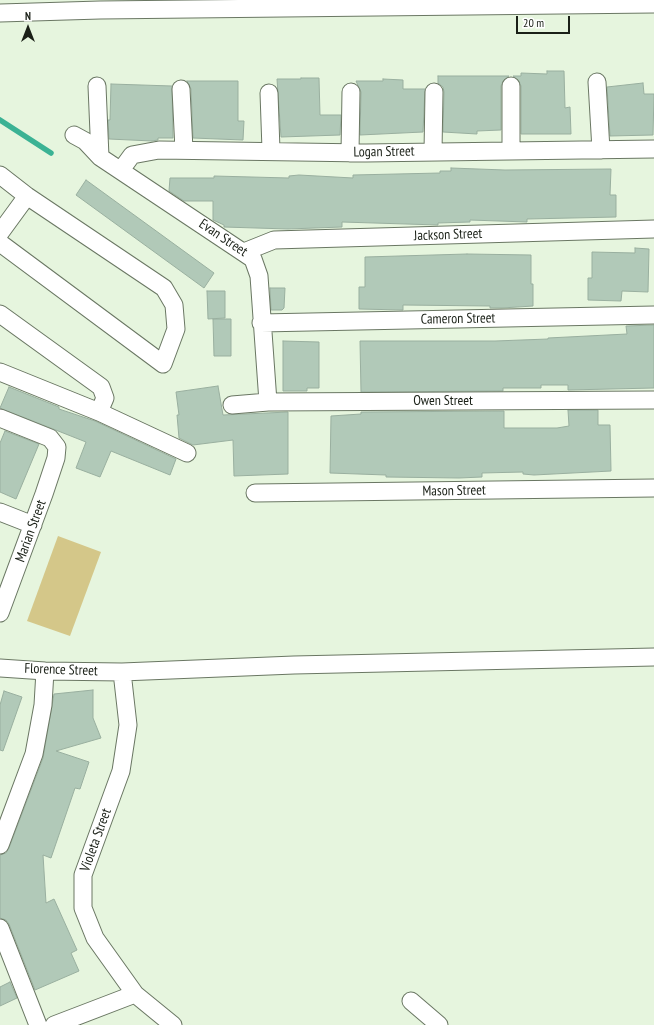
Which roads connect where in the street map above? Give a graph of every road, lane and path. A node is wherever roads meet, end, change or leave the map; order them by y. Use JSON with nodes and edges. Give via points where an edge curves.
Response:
{"nodes":[{"id":1,"x":654,"y":4,"type":"edge"},
{"id":2,"x":0,"y":13,"type":"edge"},
{"id":3,"x":597,"y":82,"type":"dead end"},
{"id":4,"x":97,"y":86,"type":"dead end"},
{"id":5,"x":511,"y":86,"type":"dead end"},
{"id":6,"x":181,"y":89,"type":"dead end"},
{"id":7,"x":351,"y":92,"type":"dead end"},
{"id":8,"x":434,"y":92,"type":"dead end"},
{"id":9,"x":269,"y":93,"type":"dead end"},
{"id":10,"x":74,"y":134,"type":"dead end"},
{"id":11,"x":654,"y":149,"type":"edge"},
{"id":12,"x":184,"y":150,"type":"junction"},
{"id":13,"x":271,"y":150,"type":"junction"},
{"id":14,"x":511,"y":150,"type":"junction"},
{"id":15,"x":601,"y":150,"type":"junction"},
{"id":16,"x":433,"y":152,"type":"junction"},
{"id":17,"x":350,"y":153,"type":"junction"},
{"id":18,"x":100,"y":158,"type":"junction"},
{"id":19,"x":121,"y":170,"type":"junction"},
{"id":20,"x":0,"y":175,"type":"edge"},
{"id":21,"x":27,"y":196,"type":"junction"},
{"id":22,"x":654,"y":229,"type":"edge"},
{"id":23,"x":0,"y":233,"type":"edge"},
{"id":24,"x":0,"y":243,"type":"edge"},
{"id":25,"x":244,"y":252,"type":"junction"},
{"id":26,"x":0,"y":314,"type":"edge"},
{"id":27,"x":654,"y":315,"type":"edge"},
{"id":28,"x":262,"y":323,"type":"junction"},
{"id":29,"x":0,"y":372,"type":"edge"},
{"id":30,"x":654,"y":400,"type":"edge"},
{"id":31,"x":268,"y":402,"type":"junction"},
{"id":32,"x":232,"y":405,"type":"dead end"},
{"id":33,"x":99,"y":412,"type":"junction"},
{"id":34,"x":0,"y":418,"type":"edge"},
{"id":35,"x":187,"y":453,"type":"dead end"},
{"id":36,"x":654,"y":488,"type":"edge"},
{"id":37,"x":254,"y":493,"type":"dead end"},
{"id":38,"x":0,"y":512,"type":"edge"},
{"id":39,"x":33,"y":525,"type":"junction"},
{"id":40,"x":0,"y":614,"type":"edge"},
{"id":41,"x":654,"y":657,"type":"edge"},
{"id":42,"x":0,"y":668,"type":"edge"},
{"id":43,"x":45,"y":670,"type":"junction"},
{"id":44,"x":122,"y":672,"type":"junction"},
{"id":45,"x":0,"y":845,"type":"edge"},
{"id":46,"x":0,"y":928,"type":"edge"},
{"id":47,"x":135,"y":994,"type":"junction"},
{"id":48,"x":411,"y":1001,"type":"dead end"},
{"id":49,"x":38,"y":1025,"type":"edge"},
{"id":50,"x":54,"y":1025,"type":"edge"},
{"id":51,"x":173,"y":1025,"type":"edge"},
{"id":52,"x":439,"y":1025,"type":"edge"}],
"edges":[{"from":1,"to":2,"type":"street"},
{"from":3,"to":15,"type":"street"},
{"from":4,"to":18,"type":"street"},
{"from":5,"to":14,"type":"street"},
{"from":6,"to":12,"type":"street"},
{"from":7,"to":17,"type":"street"},
{"from":8,"to":16,"type":"street"},
{"from":9,"to":13,"type":"street"},
{"from":10,"to":18,"type":"street","name":"Evan Street"},
{"from":11,"to":15,"type":"street","name":"Logan Street"},
{"from":12,"to":13,"type":"street","name":"Logan Street"},
{"from":12,"to":19,"type":"street","name":"Logan Street","via":[[159,150],[132,155]]},
{"from":13,"to":17,"type":"street","name":"Logan Street"},
{"from":14,"to":15,"type":"street","name":"Logan Street"},
{"from":14,"to":16,"type":"street","name":"Logan Street"},
{"from":16,"to":17,"type":"street","name":"Logan Street"},
{"from":18,"to":19,"type":"street","name":"Evan Street"},
{"from":19,"to":25,"type":"street","name":"Evan Street"},
{"from":20,"to":21,"type":"street"},
{"from":21,"to":23,"type":"street"},
{"from":21,"to":24,"type":"street","via":[[164,288],[174,305],[176,329],[163,364]]},
{"from":22,"to":25,"type":"street","name":"Jackson Street","via":[[274,240]]},
{"from":25,"to":28,"type":"street","name":"Evan Street","via":[[253,258],[259,276]]},
{"from":26,"to":33,"type":"street","via":[[101,387],[104,398]]},
{"from":27,"to":28,"type":"street","name":"Cameron Street"},
{"from":28,"to":31,"type":"street","name":"Evan Street"},
{"from":29,"to":33,"type":"street"},
{"from":30,"to":31,"type":"street","name":"Owen Street"},
{"from":31,"to":32,"type":"street","name":"Owen Street"},
{"from":33,"to":35,"type":"street"},
{"from":34,"to":39,"type":"street","name":"Marian Street","via":[[50,438],[57,447],[56,458]]},
{"from":36,"to":37,"type":"street","name":"Mason Street"},
{"from":38,"to":39,"type":"street"},
{"from":39,"to":40,"type":"street","name":"Marian Street"},
{"from":41,"to":44,"type":"street","name":"Florence Street","via":[[286,665]]},
{"from":42,"to":43,"type":"street","name":"Florence Street"},
{"from":43,"to":44,"type":"street","name":"Florence Street"},
{"from":43,"to":45,"type":"street","via":[[43,705],[34,754]]},
{"from":44,"to":47,"type":"street","name":"Violeta Street","via":[[128,725],[121,771],[83,875],[83,908],[95,938]]},
{"from":46,"to":49,"type":"street"},
{"from":47,"to":50,"type":"street"},
{"from":47,"to":51,"type":"street","name":"Violeta Street"},
{"from":48,"to":52,"type":"street"}]}
